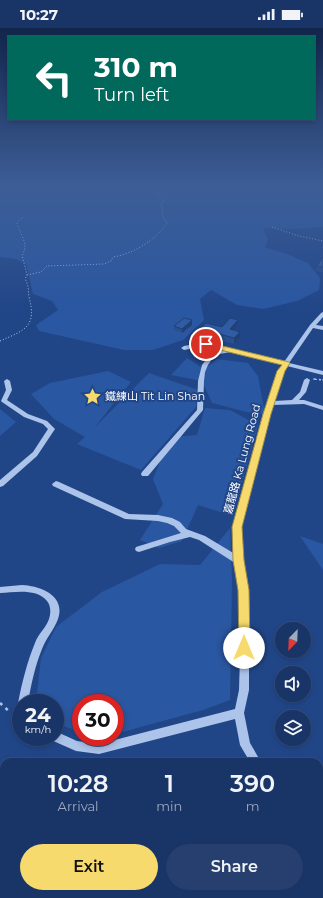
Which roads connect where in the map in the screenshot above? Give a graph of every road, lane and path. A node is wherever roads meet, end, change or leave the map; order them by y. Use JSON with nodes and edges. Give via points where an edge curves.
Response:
{"nodes":[{"id":1,"x":17,"y":227,"type":"edge"},
{"id":2,"x":164,"y":227,"type":"edge"},
{"id":3,"x":272,"y":227,"type":"dead end"},
{"id":4,"x":323,"y":241,"type":"edge"},
{"id":5,"x":27,"y":275,"type":"junction"},
{"id":6,"x":323,"y":314,"type":"edge"},
{"id":7,"x":312,"y":326,"type":"junction"},
{"id":8,"x":323,"y":328,"type":"edge"},
{"id":9,"x":0,"y":341,"type":"edge"},
{"id":10,"x":184,"y":348,"type":"dead end"},
{"id":11,"x":229,"y":350,"type":"junction"},
{"id":12,"x":286,"y":363,"type":"junction"},
{"id":13,"x":323,"y":373,"type":"edge"},
{"id":14,"x":307,"y":380,"type":"joint"},
{"id":15,"x":323,"y":380,"type":"edge"},
{"id":16,"x":7,"y":381,"type":"dead end"},
{"id":17,"x":272,"y":400,"type":"junction"},
{"id":18,"x":295,"y":401,"type":"junction"},
{"id":19,"x":323,"y":408,"type":"edge"},
{"id":20,"x":145,"y":474,"type":"dead end"},
{"id":21,"x":0,"y":484,"type":"edge"},
{"id":22,"x":56,"y":484,"type":"dead end"},
{"id":23,"x":190,"y":534,"type":"junction"},
{"id":24,"x":139,"y":549,"type":"dead end"},
{"id":25,"x":238,"y":560,"type":"junction"},
{"id":26,"x":0,"y":590,"type":"edge"},
{"id":27,"x":25,"y":694,"type":"edge"},
{"id":28,"x":0,"y":703,"type":"edge"},
{"id":29,"x":12,"y":711,"type":"edge"},
{"id":30,"x":239,"y":713,"type":"junction"},
{"id":31,"x":64,"y":740,"type":"edge"},
{"id":32,"x":253,"y":758,"type":"edge"}],
"edges":[{"from":1,"to":5,"type":"path","via":[[27,246],[27,251],[22,255]]},
{"from":2,"to":5,"type":"path","via":[[156,237],[141,247],[120,256],[113,256],[111,261],[104,264],[48,266],[41,272]]},
{"from":3,"to":4,"type":"path"},
{"from":5,"to":9,"type":"path","via":[[25,279],[28,284],[32,322]]},
{"from":6,"to":7,"type":"street","name":"嘉龍路 Ka Lung Road"},
{"from":7,"to":8,"type":"street"},
{"from":7,"to":12,"type":"street","name":"嘉龍路 Ka Lung Road"},
{"from":10,"to":11,"type":"street","via":[[206,344]]},
{"from":11,"to":12,"type":"street"},
{"from":11,"to":20,"type":"street","via":[[216,353],[205,363],[200,376],[200,410]]},
{"from":12,"to":13,"type":"street"},
{"from":12,"to":17,"type":"street","name":"嘉龍路 Ka Lung Road"},
{"from":14,"to":15,"type":"path"},
{"from":14,"to":18,"type":"street","via":[[303,392]]},
{"from":16,"to":21,"type":"street","via":[[9,390],[4,401],[23,413],[47,422],[52,429],[35,454]]},
{"from":17,"to":18,"type":"street"},
{"from":17,"to":25,"type":"street","name":"嘉龍路 Ka Lung Road","via":[[237,527]]},
{"from":18,"to":19,"type":"street"},
{"from":22,"to":23,"type":"street","via":[[128,517],[169,520],[177,524],[182,532]]},
{"from":23,"to":24,"type":"street","via":[[169,538]]},
{"from":23,"to":25,"type":"street","via":[[202,538]]},
{"from":25,"to":30,"type":"street","name":"嘉龍路 Ka Lung Road","via":[[244,590],[245,621],[244,690]]},
{"from":26,"to":27,"type":"street","via":[[32,589],[42,592],[50,598],[55,607],[53,620],[42,636],[34,657]]},
{"from":28,"to":29,"type":"path"},
{"from":30,"to":31,"type":"street","via":[[99,749],[76,746]]},
{"from":30,"to":32,"type":"street","name":"嘉龍路 Ka Lung Road","via":[[245,745]]}]}
